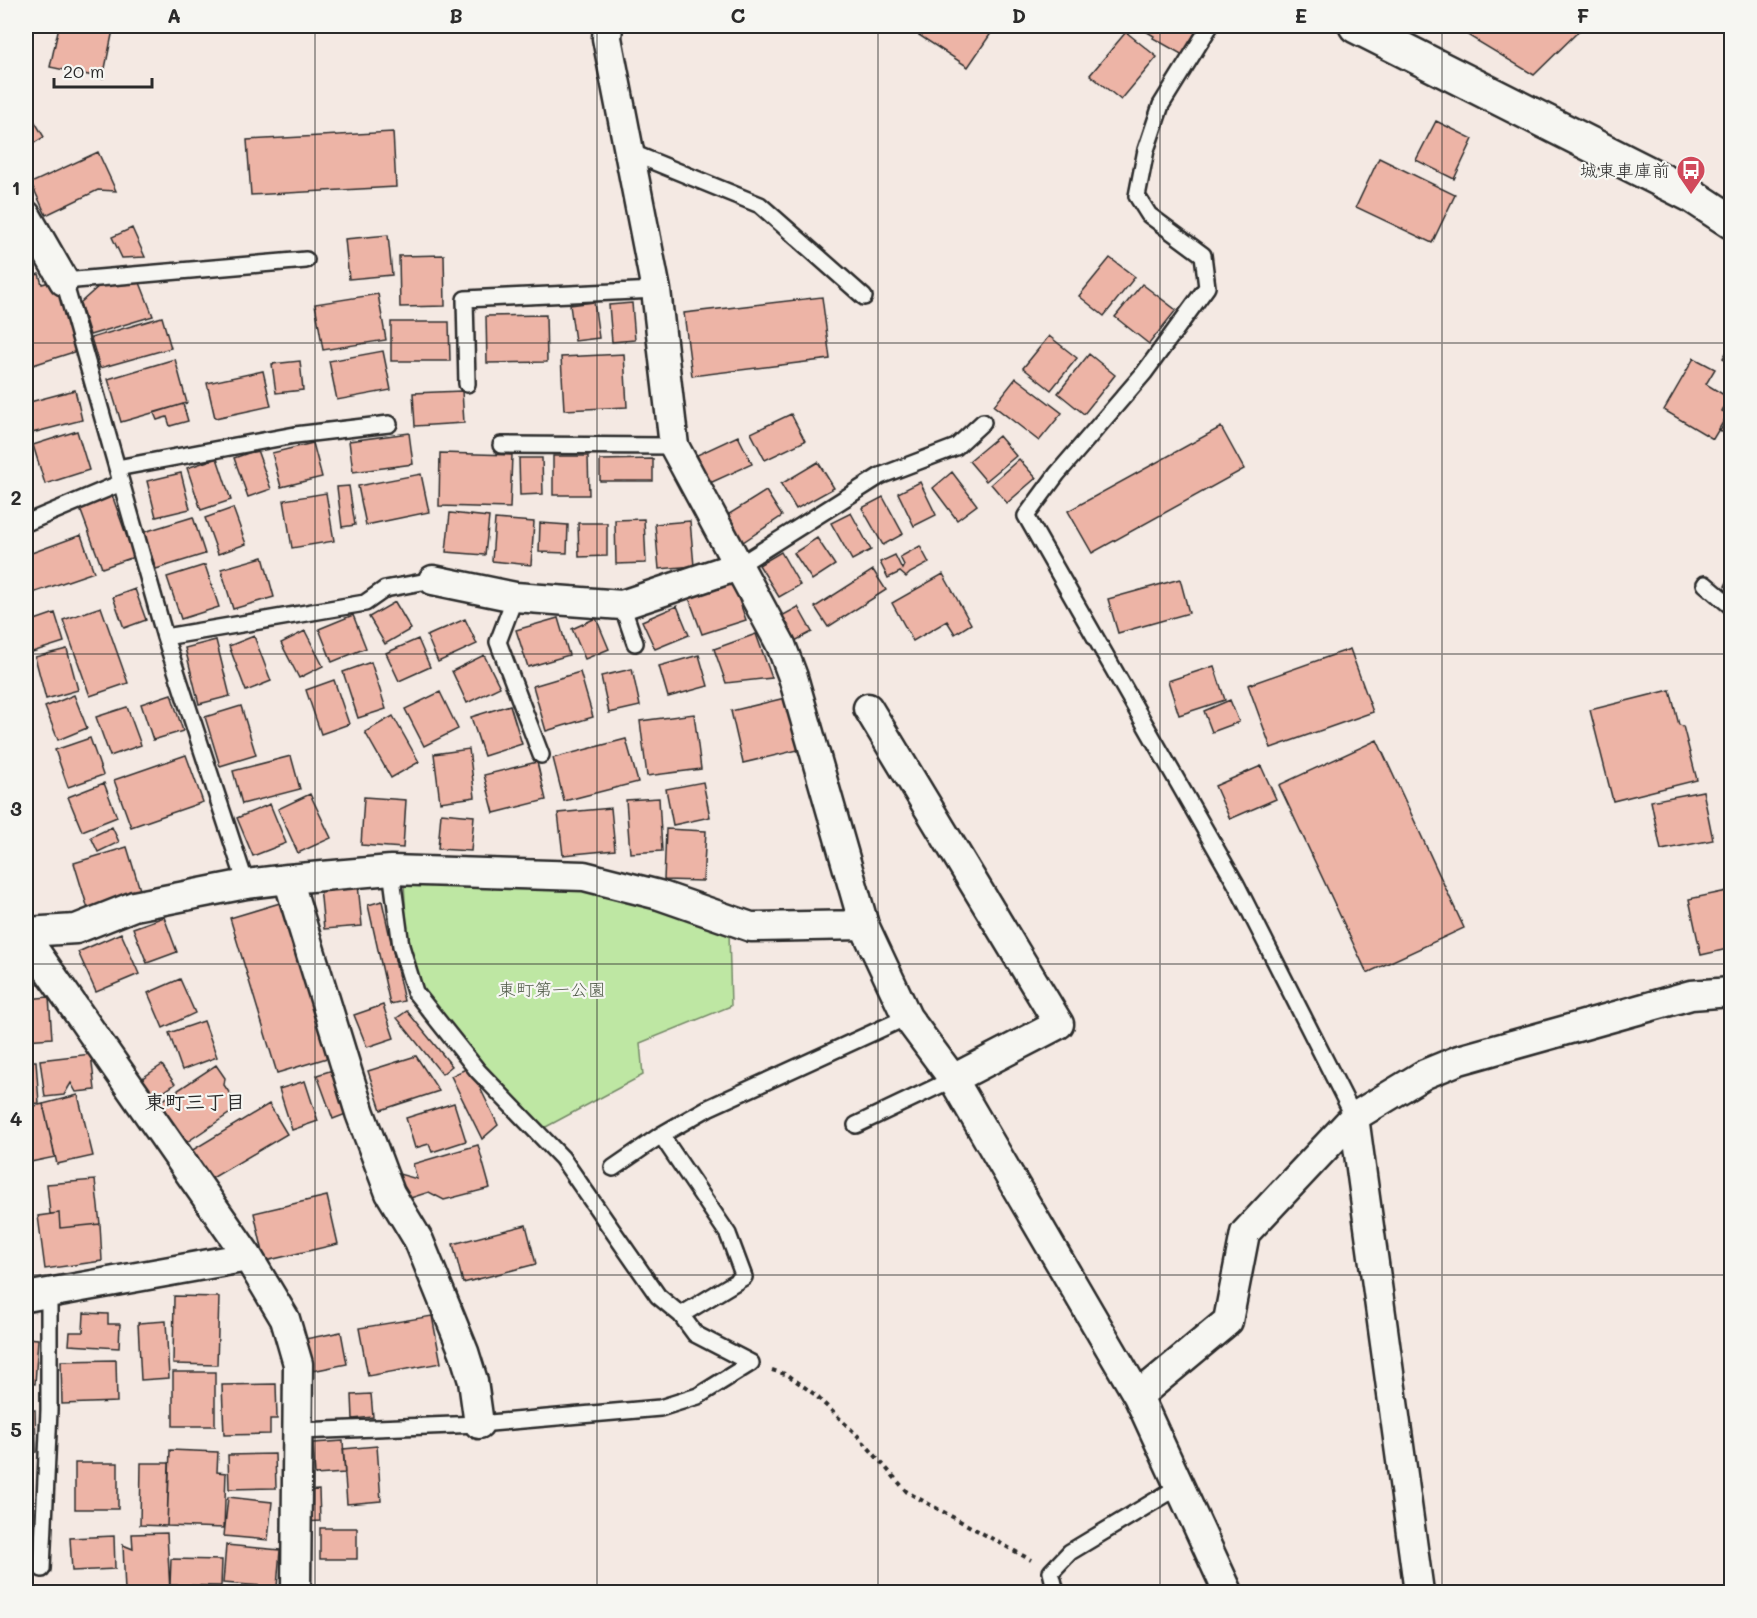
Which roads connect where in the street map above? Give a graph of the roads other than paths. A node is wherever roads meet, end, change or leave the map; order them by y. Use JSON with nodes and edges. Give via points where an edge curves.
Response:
{"nodes":[{"id":1,"x":608,"y":26,"type":"edge"},
{"id":2,"x":1210,"y":26,"type":"edge"},
{"id":3,"x":1356,"y":26,"type":"edge"},
{"id":4,"x":630,"y":152,"type":"junction"},
{"id":5,"x":26,"y":215,"type":"edge"},
{"id":6,"x":1731,"y":222,"type":"edge"},
{"id":7,"x":306,"y":260,"type":"dead end"},
{"id":8,"x":64,"y":281,"type":"junction"},
{"id":9,"x":656,"y":290,"type":"junction"},
{"id":10,"x":864,"y":297,"type":"dead end"},
{"id":11,"x":467,"y":384,"type":"dead end"},
{"id":12,"x":983,"y":422,"type":"dead end"},
{"id":13,"x":389,"y":424,"type":"dead end"},
{"id":14,"x":501,"y":445,"type":"dead end"},
{"id":15,"x":674,"y":446,"type":"junction"},
{"id":16,"x":117,"y":468,"type":"junction"},
{"id":17,"x":121,"y":483,"type":"junction"},
{"id":18,"x":26,"y":523,"type":"edge"},
{"id":19,"x":738,"y":566,"type":"junction"},
{"id":20,"x":433,"y":580,"type":"joint"},
{"id":21,"x":1705,"y":584,"type":"dead end"},
{"id":22,"x":515,"y":597,"type":"junction"},
{"id":23,"x":622,"y":606,"type":"junction"},
{"id":24,"x":1731,"y":607,"type":"edge"},
{"id":25,"x":165,"y":637,"type":"junction"},
{"id":26,"x":634,"y":643,"type":"dead end"},
{"id":27,"x":868,"y":708,"type":"dead end"},
{"id":28,"x":541,"y":755,"type":"dead end"},
{"id":29,"x":391,"y":870,"type":"junction"},
{"id":30,"x":288,"y":879,"type":"junction"},
{"id":31,"x":246,"y":884,"type":"junction"},
{"id":32,"x":864,"y":925,"type":"junction"},
{"id":33,"x":26,"y":932,"type":"edge"},
{"id":34,"x":26,"y":938,"type":"edge"},
{"id":35,"x":1731,"y":994,"type":"edge"},
{"id":36,"x":907,"y":1017,"type":"junction"},
{"id":37,"x":953,"y":1079,"type":"junction"},
{"id":38,"x":1354,"y":1117,"type":"junction"},
{"id":39,"x":856,"y":1125,"type":"dead end"},
{"id":40,"x":661,"y":1135,"type":"junction"},
{"id":41,"x":613,"y":1168,"type":"dead end"},
{"id":42,"x":248,"y":1257,"type":"junction"},
{"id":43,"x":38,"y":1296,"type":"edge"},
{"id":44,"x":681,"y":1315,"type":"junction"},
{"id":45,"x":1138,"y":1396,"type":"junction"},
{"id":46,"x":479,"y":1424,"type":"junction"},
{"id":47,"x":299,"y":1431,"type":"junction"},
{"id":48,"x":1178,"y":1488,"type":"junction"},
{"id":49,"x":42,"y":1569,"type":"dead end"},
{"id":50,"x":296,"y":1593,"type":"edge"},
{"id":51,"x":1056,"y":1593,"type":"edge"},
{"id":52,"x":1228,"y":1593,"type":"edge"},
{"id":53,"x":1419,"y":1593,"type":"edge"}],
"edges":[{"from":1,"to":4,"type":"street","via":[[607,38]]},
{"from":2,"to":38,"type":"lane","via":[[1161,105],[1146,150],[1137,196],[1149,215],[1203,255],[1207,287],[1144,373],[1026,516],[1236,884]]},
{"from":3,"to":6,"type":"street","via":[[1691,195]]},
{"from":4,"to":9,"type":"street"},
{"from":4,"to":10,"type":"lane","via":[[760,205]]},
{"from":5,"to":8,"type":"street"},
{"from":7,"to":8,"type":"lane"},
{"from":8,"to":16,"type":"lane"},
{"from":9,"to":11,"type":"lane","via":[[465,299]]},
{"from":9,"to":15,"type":"street"},
{"from":12,"to":19,"type":"lane","via":[[956,447],[880,476]]},
{"from":13,"to":16,"type":"lane","via":[[295,435]]},
{"from":14,"to":15,"type":"lane"},
{"from":15,"to":19,"type":"street"},
{"from":16,"to":17,"type":"lane"},
{"from":17,"to":18,"type":"lane"},
{"from":17,"to":25,"type":"lane"},
{"from":19,"to":23,"type":"street"},
{"from":19,"to":32,"type":"street","via":[[785,656]]},
{"from":20,"to":22,"type":"street"},
{"from":20,"to":25,"type":"lane","via":[[386,589],[365,603]]},
{"from":21,"to":24,"type":"lane"},
{"from":22,"to":23,"type":"street"},
{"from":22,"to":28,"type":"lane","via":[[498,642]]},
{"from":23,"to":26,"type":"lane"},
{"from":25,"to":31,"type":"lane"},
{"from":27,"to":37,"type":"street","via":[[1059,1024]]},
{"from":29,"to":30,"type":"street"},
{"from":29,"to":32,"type":"street","via":[[584,876],[659,895],[751,927]]},
{"from":29,"to":44,"type":"lane","via":[[400,946],[415,992],[478,1071],[562,1158],[658,1296]]},
{"from":30,"to":31,"type":"street"},
{"from":30,"to":46,"type":"street","via":[[360,1113],[390,1193],[419,1241],[464,1352]]},
{"from":31,"to":33,"type":"street","via":[[134,906],[76,928]]},
{"from":32,"to":36,"type":"street"},
{"from":34,"to":42,"type":"street"},
{"from":35,"to":38,"type":"street","via":[[1691,994],[1459,1060],[1425,1074]]},
{"from":36,"to":37,"type":"street"},
{"from":36,"to":40,"type":"lane","via":[[708,1108]]},
{"from":37,"to":39,"type":"lane"},
{"from":37,"to":45,"type":"street"},
{"from":38,"to":45,"type":"street","via":[[1245,1233],[1228,1321]]},
{"from":38,"to":53,"type":"street"},
{"from":40,"to":41,"type":"lane"},
{"from":40,"to":44,"type":"lane","via":[[728,1234],[744,1277]]},
{"from":42,"to":43,"type":"street"},
{"from":42,"to":47,"type":"street","via":[[285,1319],[298,1364]]},
{"from":43,"to":49,"type":"lane","via":[[49,1410]]},
{"from":44,"to":46,"type":"lane","via":[[695,1334],[751,1363],[698,1396],[660,1408]]},
{"from":45,"to":48,"type":"street"},
{"from":46,"to":47,"type":"lane"},
{"from":47,"to":50,"type":"street"},
{"from":48,"to":51,"type":"lane","via":[[1070,1552],[1051,1572]]},
{"from":48,"to":52,"type":"street"}]}
